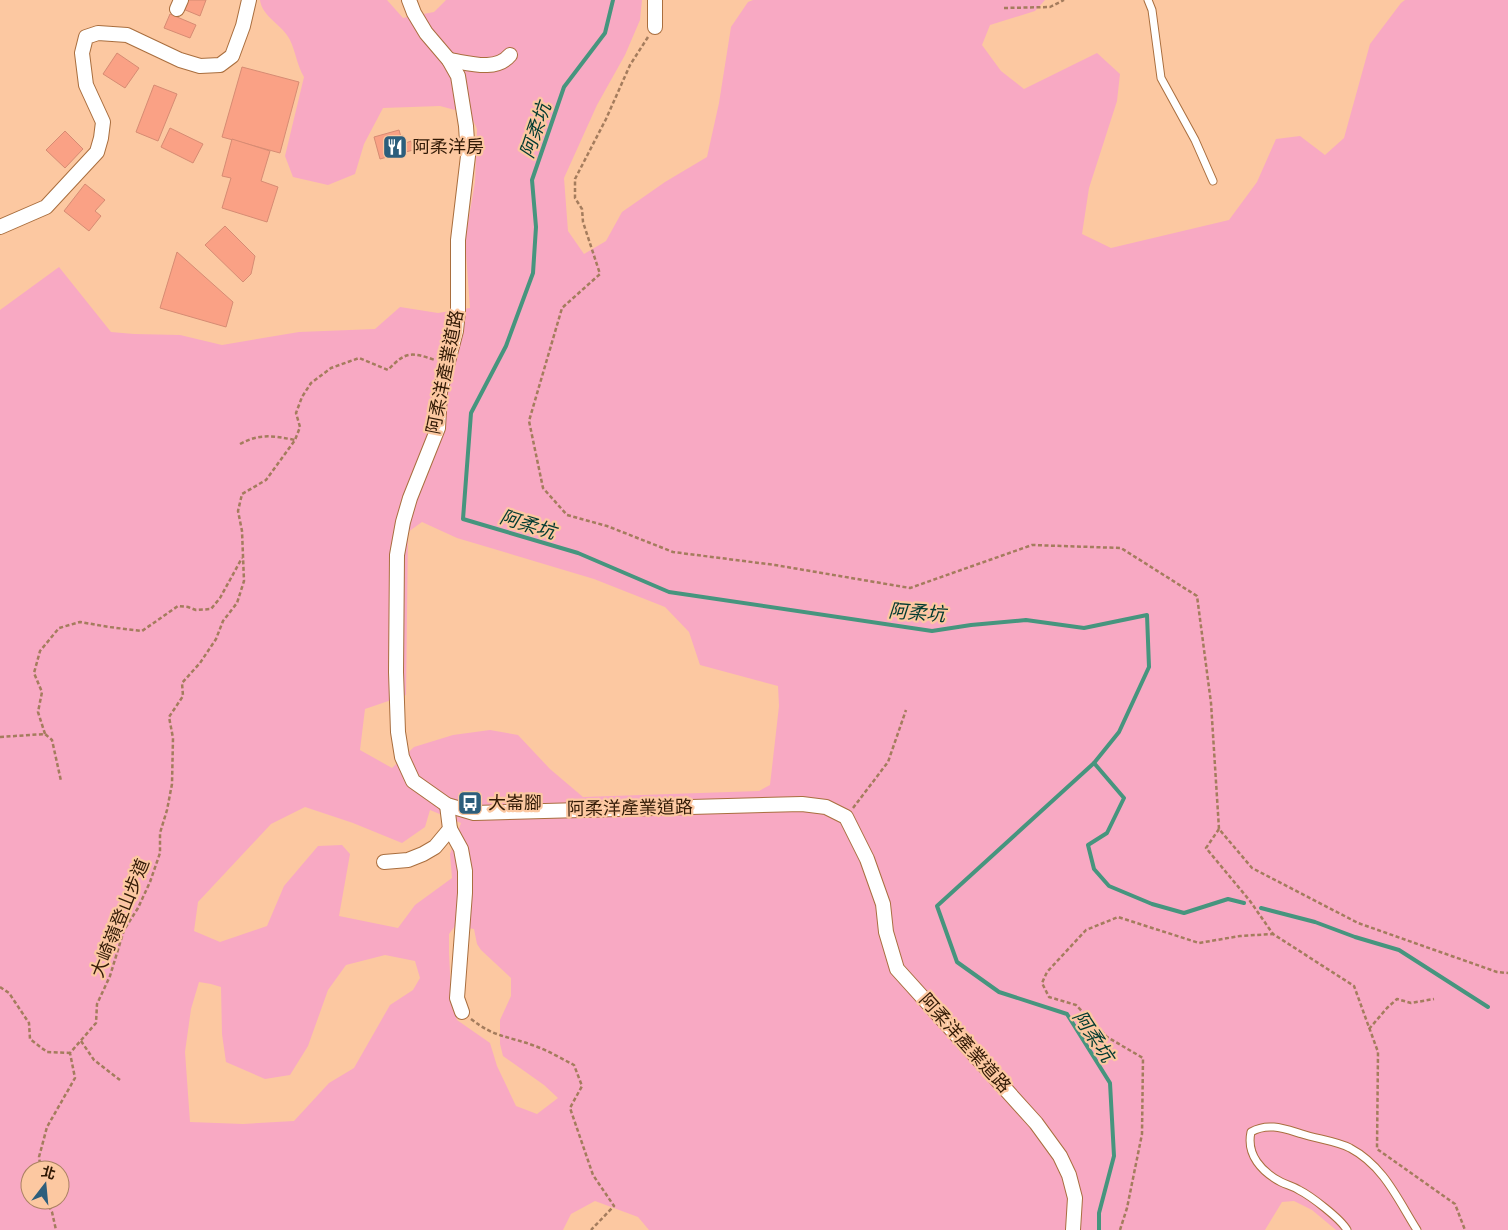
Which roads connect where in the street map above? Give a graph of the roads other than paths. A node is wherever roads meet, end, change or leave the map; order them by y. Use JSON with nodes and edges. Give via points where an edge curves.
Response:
{"nodes":[{"id":1,"x":249,"y":0,"type":"edge"},
{"id":2,"x":410,"y":0,"type":"edge"},
{"id":3,"x":655,"y":0,"type":"edge"},
{"id":4,"x":1148,"y":0,"type":"edge"},
{"id":5,"x":654,"y":27,"type":"road end"},
{"id":6,"x":510,"y":55,"type":"dead end"},
{"id":7,"x":449,"y":60,"type":"junction"},
{"id":8,"x":1214,"y":181,"type":"dead end"},
{"id":9,"x":0,"y":227,"type":"edge"},
{"id":10,"x":447,"y":804,"type":"junction"},
{"id":11,"x":450,"y":829,"type":"junction"},
{"id":12,"x":384,"y":862,"type":"dead end"},
{"id":13,"x":462,"y":1012,"type":"road end"},
{"id":14,"x":1073,"y":1230,"type":"edge"},
{"id":15,"x":1347,"y":1230,"type":"edge"},
{"id":16,"x":1417,"y":1230,"type":"edge"}],
"edges":[{"from":1,"to":9,"type":"street","via":[[244,26],[232,56],[220,65],[200,66],[180,60],[127,34],[98,32],[86,37],[82,53],[86,86],[103,122],[97,152],[46,206]]},
{"from":2,"to":7,"type":"street","name":"阿柔洋產業道路","via":[[426,34]]},
{"from":3,"to":5,"type":"street"},
{"from":4,"to":8,"type":"lane","via":[[1161,78]]},
{"from":6,"to":7,"type":"street","via":[[504,62],[494,65]]},
{"from":7,"to":10,"type":"street","name":"阿柔洋產業道路","via":[[458,76],[468,156],[458,240],[458,311],[440,392],[438,428],[410,498],[397,555],[396,672],[402,757],[413,781]]},
{"from":10,"to":11,"type":"street"},
{"from":10,"to":14,"type":"street","name":"阿柔洋產業道路","via":[[474,812],[802,804],[826,807],[846,818],[867,859],[883,904],[886,932],[897,969],[1036,1122],[1060,1156],[1075,1198]]},
{"from":11,"to":12,"type":"street","via":[[435,847],[423,854],[408,860]]},
{"from":11,"to":13,"type":"street","via":[[461,848],[465,871],[457,998]]},
{"from":15,"to":16,"type":"lane","via":[[1299,1189],[1264,1172],[1253,1155],[1249,1142],[1251,1132],[1268,1126],[1350,1148],[1387,1179]]}]}
